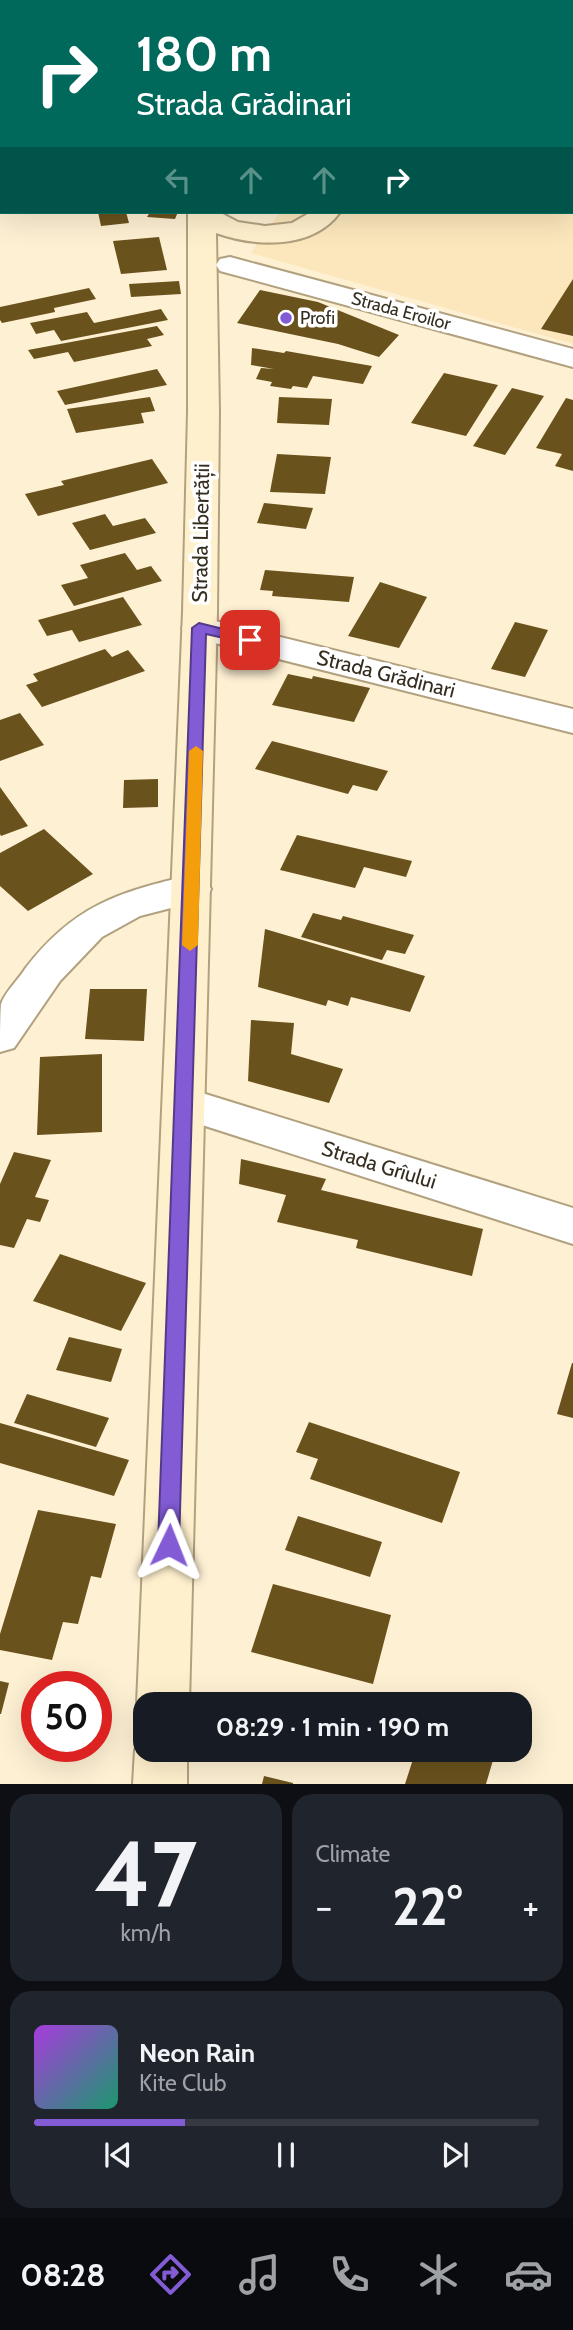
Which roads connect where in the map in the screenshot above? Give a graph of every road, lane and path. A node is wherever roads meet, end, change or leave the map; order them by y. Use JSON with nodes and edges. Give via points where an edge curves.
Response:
{"nodes":[{"id":1,"x":202,"y":214,"type":"edge"},
{"id":2,"x":205,"y":214,"type":"edge"},
{"id":3,"x":324,"y":214,"type":"edge"},
{"id":4,"x":269,"y":234,"type":"junction"},
{"id":5,"x":217,"y":275,"type":"junction"},
{"id":6,"x":573,"y":358,"type":"edge"},
{"id":7,"x":199,"y":628,"type":"junction"},
{"id":8,"x":573,"y":721,"type":"edge"},
{"id":9,"x":192,"y":889,"type":"junction"},
{"id":10,"x":0,"y":1037,"type":"edge"},
{"id":11,"x":186,"y":1104,"type":"junction"},
{"id":12,"x":573,"y":1226,"type":"edge"},
{"id":13,"x":163,"y":1692,"type":"edge"},
{"id":14,"x":161,"y":1762,"type":"edge"},
{"id":15,"x":160,"y":1784,"type":"edge"}],
"edges":[{"from":1,"to":5,"type":"main road","name":"Strada Libertății"},
{"from":2,"to":4,"type":"main road","name":"Strada Libertății","via":[[235,231]]},
{"from":3,"to":4,"type":"main road","name":"Strada Libertății","via":[[301,229]]},
{"from":4,"to":5,"type":"main road","name":"Strada Libertății"},
{"from":5,"to":6,"type":"street","name":"Strada Eroilor"},
{"from":5,"to":7,"type":"main road","name":"Strada Libertății"},
{"from":7,"to":8,"type":"street","name":"Strada Grădinari"},
{"from":7,"to":9,"type":"main road","name":"Strada Libertății"},
{"from":9,"to":10,"type":"street","via":[[138,901],[105,916],[72,940]]},
{"from":9,"to":11,"type":"main road","name":"Strada Libertății"},
{"from":11,"to":12,"type":"street","name":"Strada Grîului"},
{"from":11,"to":13,"type":"main road","name":"Strada Libertății"},
{"from":14,"to":15,"type":"main road"}]}
